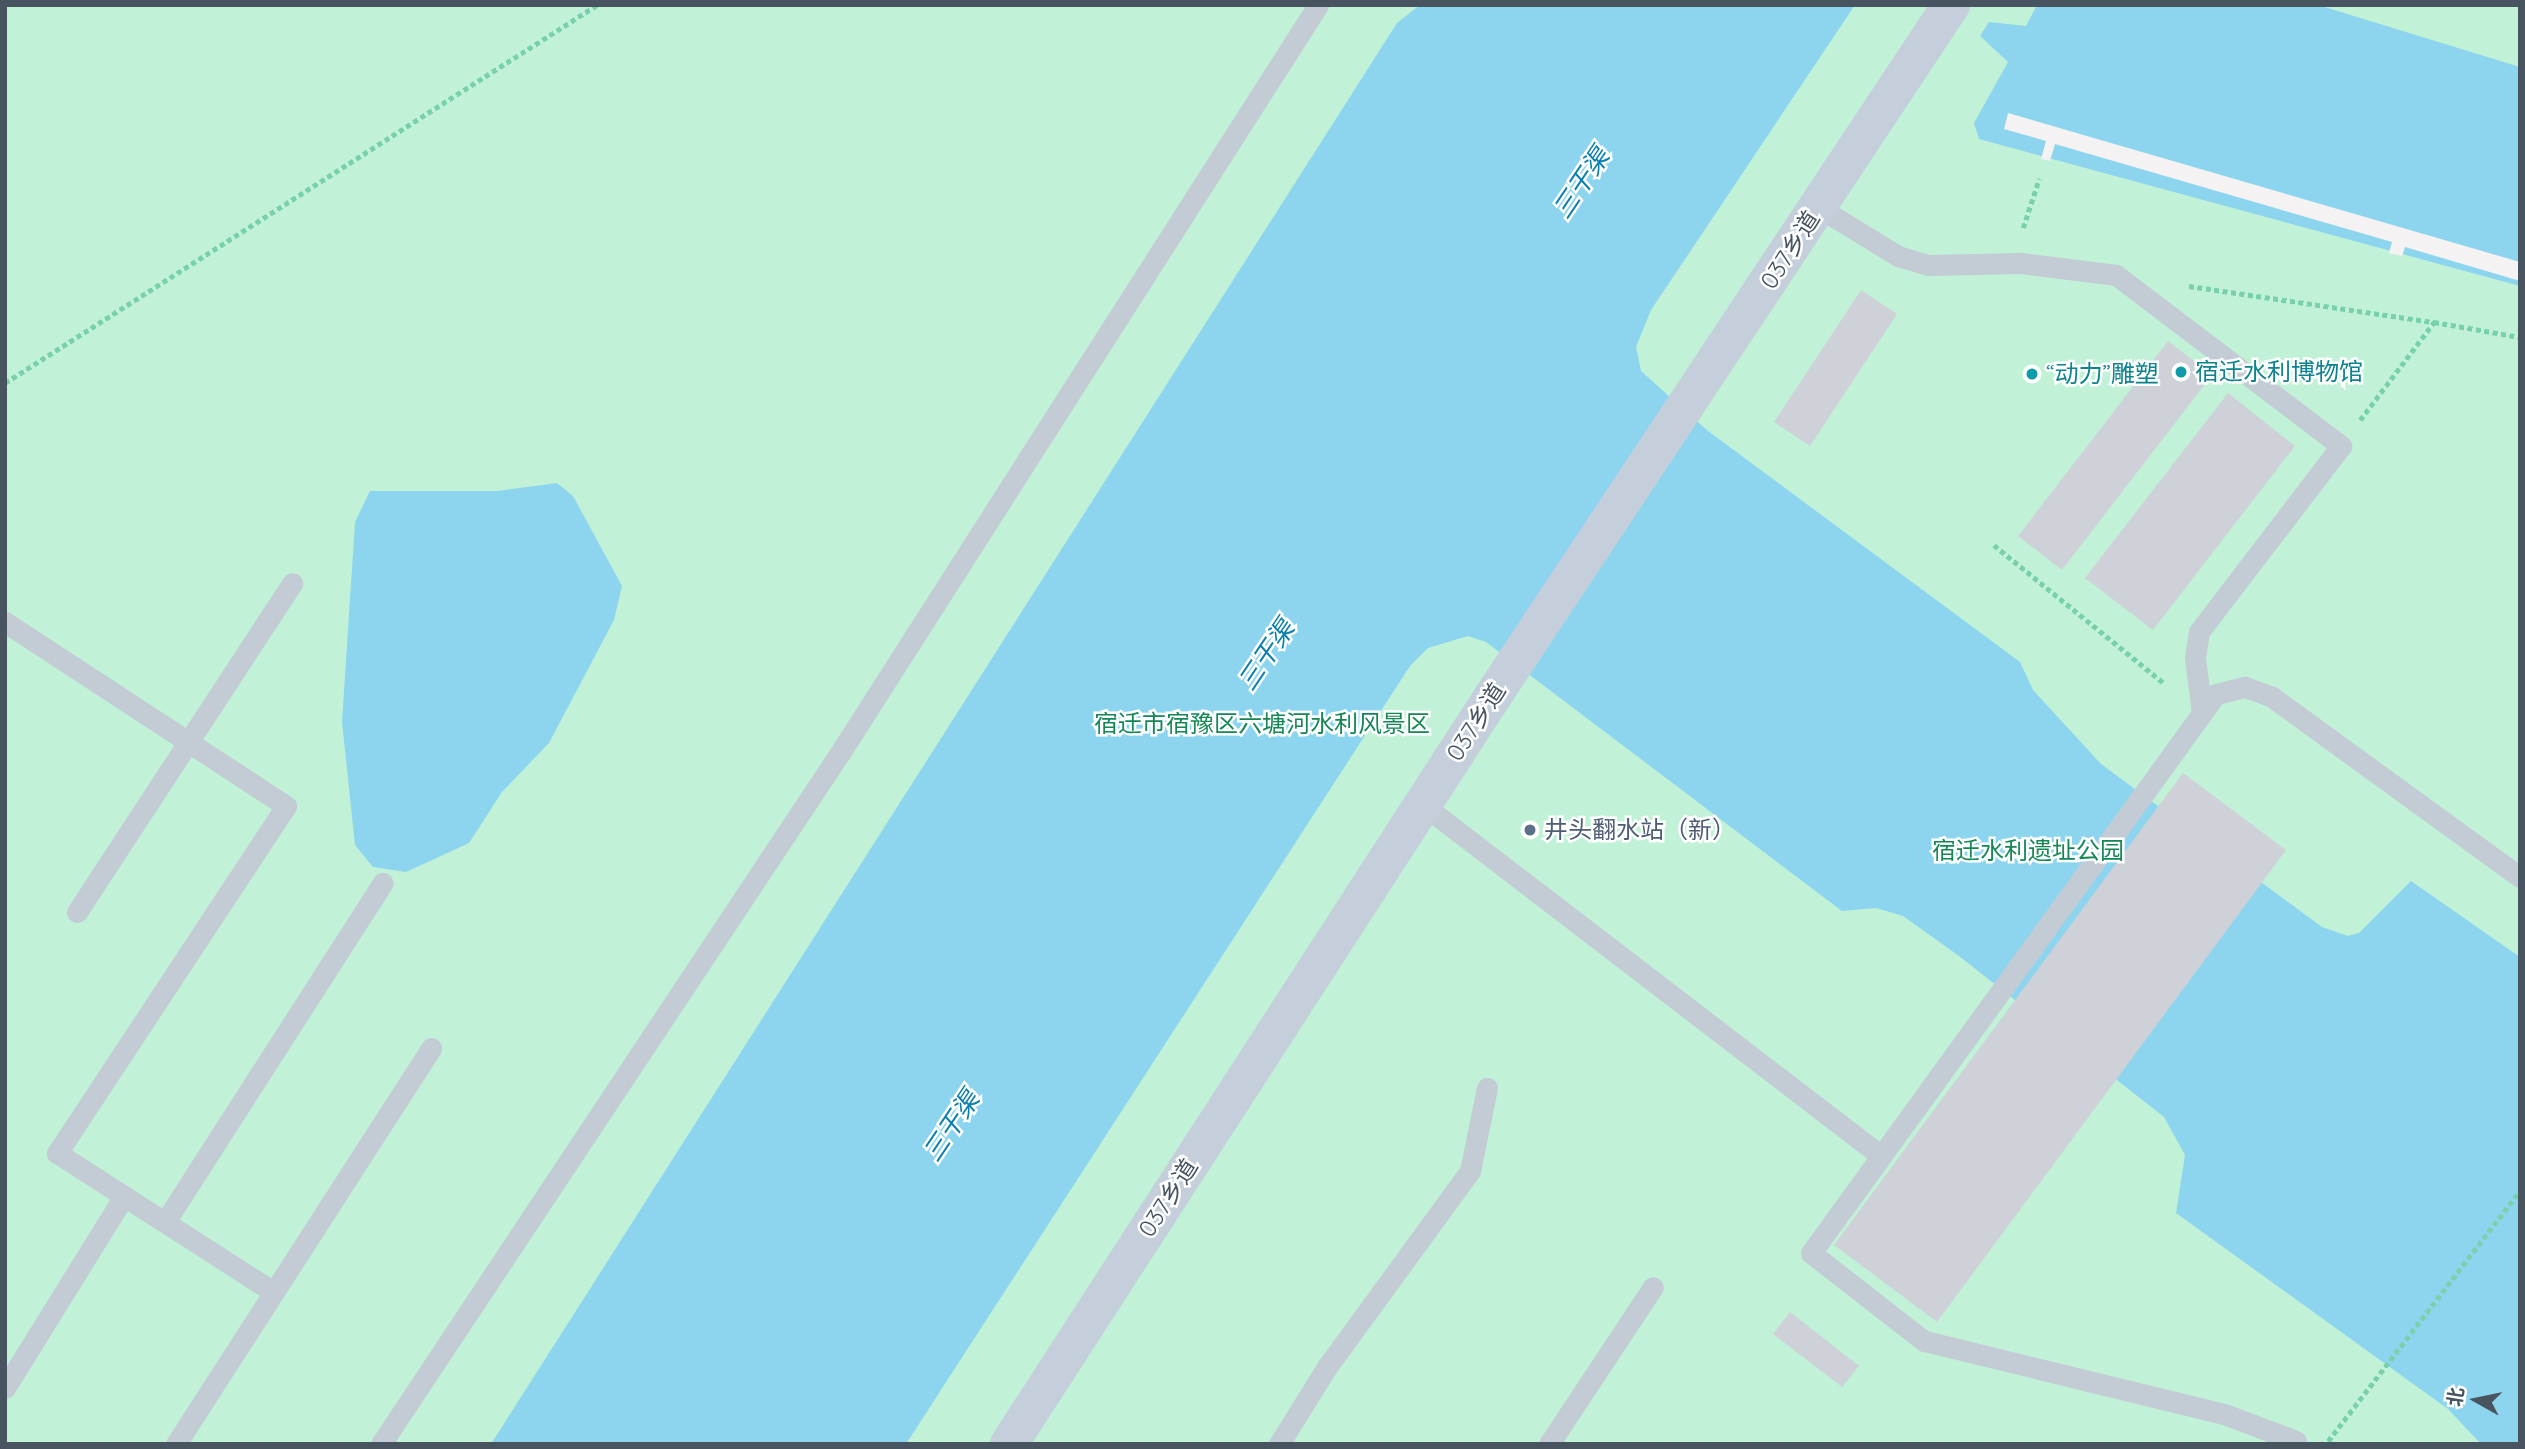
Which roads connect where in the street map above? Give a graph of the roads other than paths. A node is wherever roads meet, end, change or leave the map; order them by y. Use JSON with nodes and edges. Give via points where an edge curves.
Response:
{"nodes":[{"id":1,"x":1318,"y":5,"type":"edge"},
{"id":2,"x":1951,"y":5,"type":"edge"},
{"id":3,"x":1818,"y":207,"type":"junction"},
{"id":4,"x":292,"y":583,"type":"dead end"},
{"id":5,"x":5,"y":622,"type":"edge"},
{"id":6,"x":2202,"y":713,"type":"junction"},
{"id":7,"x":187,"y":743,"type":"junction"},
{"id":8,"x":1422,"y":804,"type":"junction"},
{"id":9,"x":2520,"y":877,"type":"edge"},
{"id":10,"x":383,"y":883,"type":"dead end"},
{"id":11,"x":77,"y":912,"type":"dead end"},
{"id":12,"x":431,"y":1048,"type":"dead end"},
{"id":13,"x":1487,"y":1088,"type":"dead end"},
{"id":14,"x":1881,"y":1156,"type":"junction"},
{"id":15,"x":124,"y":1196,"type":"junction"},
{"id":16,"x":164,"y":1222,"type":"junction"},
{"id":17,"x":1653,"y":1287,"type":"dead end"},
{"id":18,"x":272,"y":1292,"type":"junction"},
{"id":19,"x":5,"y":1388,"type":"edge"},
{"id":20,"x":2296,"y":1441,"type":"road end"},
{"id":21,"x":176,"y":1444,"type":"edge"},
{"id":22,"x":381,"y":1444,"type":"edge"},
{"id":23,"x":1009,"y":1444,"type":"edge"},
{"id":24,"x":1279,"y":1444,"type":"edge"},
{"id":25,"x":1549,"y":1444,"type":"edge"}],
"edges":[{"from":1,"to":22,"type":"lane","via":[[840,752]]},
{"from":2,"to":3,"type":"street","name":"037乡道"},
{"from":3,"to":6,"type":"lane","via":[[1898,256],[1928,265],[2012,262],[2116,275],[2341,446],[2199,632],[2194,658]]},
{"from":3,"to":8,"type":"street","name":"037乡道"},
{"from":4,"to":7,"type":"lane"},
{"from":5,"to":7,"type":"lane"},
{"from":6,"to":9,"type":"lane","via":[[2226,691],[2245,687],[2272,697]]},
{"from":6,"to":14,"type":"lane"},
{"from":7,"to":11,"type":"lane"},
{"from":7,"to":15,"type":"lane","via":[[286,806],[57,1153]]},
{"from":8,"to":14,"type":"lane"},
{"from":8,"to":23,"type":"street","name":"037乡道"},
{"from":10,"to":16,"type":"lane"},
{"from":12,"to":18,"type":"lane"},
{"from":13,"to":24,"type":"lane","via":[[1470,1171],[1326,1367]]},
{"from":14,"to":20,"type":"lane","via":[[1811,1253],[1924,1341],[2224,1414]]},
{"from":15,"to":16,"type":"lane"},
{"from":15,"to":19,"type":"lane"},
{"from":16,"to":18,"type":"lane"},
{"from":17,"to":25,"type":"lane"},
{"from":18,"to":21,"type":"lane"}]}
